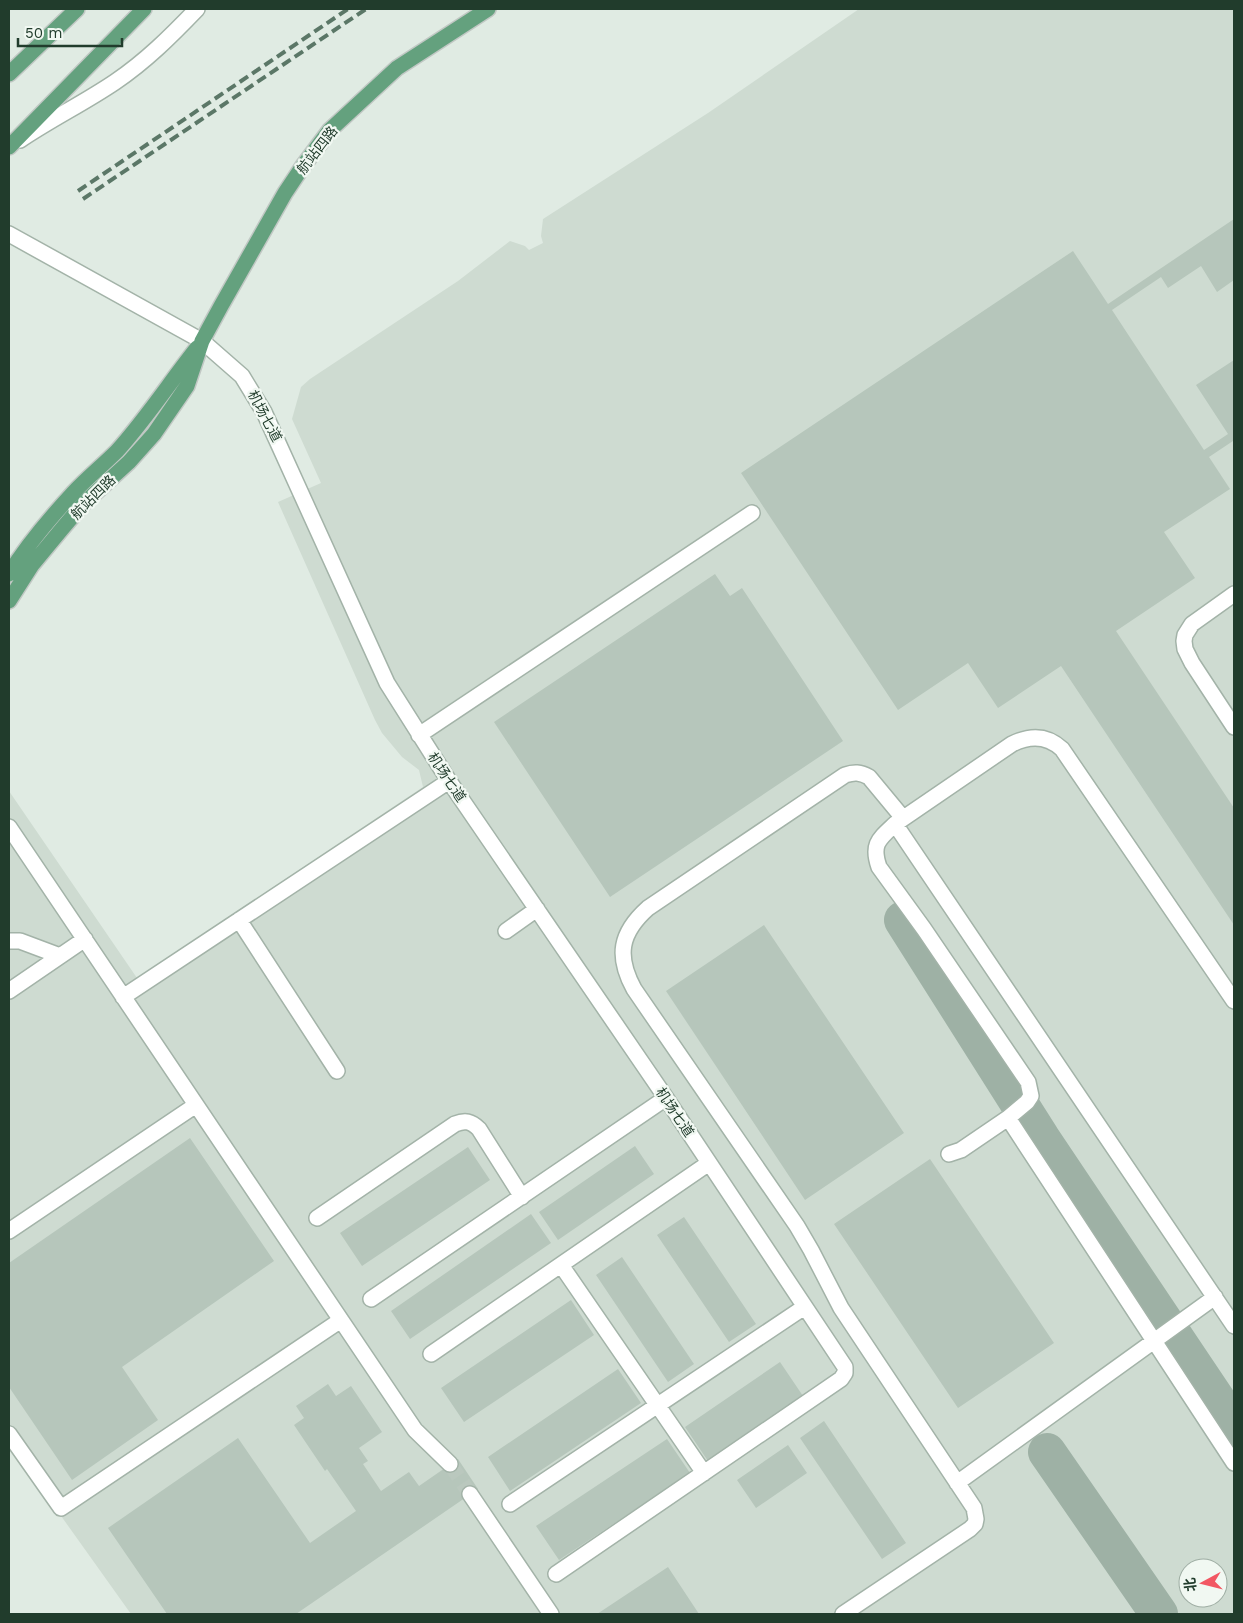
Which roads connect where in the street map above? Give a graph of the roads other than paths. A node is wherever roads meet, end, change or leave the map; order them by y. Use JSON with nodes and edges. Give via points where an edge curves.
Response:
{"nodes":[{"id":1,"x":65,"y":9,"type":"edge"},
{"id":2,"x":77,"y":9,"type":"edge"},
{"id":3,"x":144,"y":9,"type":"edge"},
{"id":4,"x":197,"y":9,"type":"edge"},
{"id":5,"x":488,"y":9,"type":"edge"},
{"id":6,"x":30,"y":53,"type":"junction"},
{"id":7,"x":9,"y":74,"type":"edge"},
{"id":8,"x":9,"y":148,"type":"edge"},
{"id":9,"x":9,"y":234,"type":"edge"},
{"id":10,"x":202,"y":341,"type":"junction"},
{"id":11,"x":752,"y":513,"type":"dead end"},
{"id":12,"x":9,"y":574,"type":"edge"},
{"id":13,"x":1234,"y":594,"type":"edge"},
{"id":14,"x":9,"y":601,"type":"edge"},
{"id":15,"x":1234,"y":727,"type":"edge"},
{"id":16,"x":419,"y":735,"type":"junction"},
{"id":17,"x":449,"y":780,"type":"junction"},
{"id":18,"x":899,"y":821,"type":"junction"},
{"id":19,"x":9,"y":827,"type":"edge"},
{"id":20,"x":537,"y":909,"type":"junction"},
{"id":21,"x":239,"y":920,"type":"junction"},
{"id":22,"x":506,"y":931,"type":"dead end"},
{"id":23,"x":85,"y":939,"type":"junction"},
{"id":24,"x":9,"y":942,"type":"edge"},
{"id":25,"x":60,"y":956,"type":"junction"},
{"id":26,"x":9,"y":990,"type":"edge"},
{"id":27,"x":124,"y":997,"type":"junction"},
{"id":28,"x":1234,"y":1001,"type":"edge"},
{"id":29,"x":337,"y":1071,"type":"dead end"},
{"id":30,"x":666,"y":1098,"type":"junction"},
{"id":31,"x":196,"y":1105,"type":"junction"},
{"id":32,"x":1008,"y":1118,"type":"junction"},
{"id":33,"x":949,"y":1154,"type":"dead end"},
{"id":34,"x":709,"y":1163,"type":"junction"},
{"id":35,"x":522,"y":1197,"type":"junction"},
{"id":36,"x":317,"y":1218,"type":"dead end"},
{"id":37,"x":9,"y":1231,"type":"edge"},
{"id":38,"x":561,"y":1265,"type":"junction"},
{"id":39,"x":1215,"y":1297,"type":"junction"},
{"id":40,"x":371,"y":1299,"type":"dead end"},
{"id":41,"x":804,"y":1308,"type":"junction"},
{"id":42,"x":341,"y":1320,"type":"junction"},
{"id":43,"x":1234,"y":1326,"type":"edge"},
{"id":44,"x":1154,"y":1341,"type":"junction"},
{"id":45,"x":431,"y":1354,"type":"dead end"},
{"id":46,"x":657,"y":1406,"type":"junction"},
{"id":47,"x":9,"y":1434,"type":"edge"},
{"id":48,"x":450,"y":1464,"type":"tunnel mouth"},
{"id":49,"x":1234,"y":1464,"type":"edge"},
{"id":50,"x":704,"y":1473,"type":"junction"},
{"id":51,"x":957,"y":1483,"type":"junction"},
{"id":52,"x":470,"y":1494,"type":"tunnel mouth"},
{"id":53,"x":510,"y":1504,"type":"dead end"},
{"id":54,"x":556,"y":1574,"type":"dead end"},
{"id":55,"x":551,"y":1614,"type":"edge"},
{"id":56,"x":843,"y":1614,"type":"edge"}],
"edges":[{"from":1,"to":6,"type":"main road"},
{"from":2,"to":6,"type":"main road"},
{"from":3,"to":8,"type":"main road"},
{"from":4,"to":8,"type":"street","via":[[160,48],[131,71]]},
{"from":5,"to":10,"type":"main road","name":"航站四路","via":[[397,68],[330,130],[286,193]]},
{"from":6,"to":7,"type":"main road"},
{"from":9,"to":10,"type":"street","name":"机场七道"},
{"from":10,"to":12,"type":"main road","name":"航站四路","via":[[142,421],[50,519]]},
{"from":10,"to":14,"type":"main road","name":"航站四路","via":[[188,386],[154,434],[60,530]]},
{"from":10,"to":16,"type":"street","name":"机场七道","via":[[242,376],[255,396],[302,492],[387,683]]},
{"from":11,"to":16,"type":"street"},
{"from":13,"to":15,"type":"street","via":[[1192,624],[1184,641],[1192,663]]},
{"from":16,"to":17,"type":"street","name":"机场七道"},
{"from":17,"to":20,"type":"street","name":"机场七道"},
{"from":17,"to":21,"type":"street"},
{"from":18,"to":28,"type":"street","via":[[1012,744],[1029,738],[1051,740],[1062,749]]},
{"from":18,"to":32,"type":"street","via":[[876,845],[879,867],[1028,1082],[1031,1096]]},
{"from":18,"to":39,"type":"street"},
{"from":18,"to":51,"type":"street","via":[[869,777],[854,772],[845,775],[648,908],[629,927],[622,952],[628,978],[634,988],[797,1226],[841,1308]]},
{"from":19,"to":23,"type":"street"},
{"from":20,"to":22,"type":"street"},
{"from":20,"to":30,"type":"street","name":"机场七道"},
{"from":21,"to":27,"type":"street"},
{"from":21,"to":29,"type":"street"},
{"from":23,"to":25,"type":"street"},
{"from":23,"to":27,"type":"street"},
{"from":24,"to":25,"type":"street","via":[[20,941]]},
{"from":25,"to":26,"type":"street"},
{"from":27,"to":31,"type":"street"},
{"from":30,"to":34,"type":"street","name":"机场七道"},
{"from":30,"to":35,"type":"street"},
{"from":31,"to":37,"type":"street"},
{"from":31,"to":42,"type":"street"},
{"from":32,"to":33,"type":"street","via":[[961,1150]]},
{"from":32,"to":44,"type":"street"},
{"from":34,"to":38,"type":"street"},
{"from":34,"to":41,"type":"street","name":"机场七道"},
{"from":35,"to":36,"type":"street","via":[[479,1128],[472,1122],[462,1121]]},
{"from":35,"to":40,"type":"street"},
{"from":38,"to":45,"type":"street"},
{"from":38,"to":46,"type":"street"},
{"from":39,"to":43,"type":"street"},
{"from":39,"to":44,"type":"street"},
{"from":41,"to":46,"type":"street"},
{"from":41,"to":50,"type":"street","name":"机场七道","via":[[845,1367],[841,1380]]},
{"from":42,"to":47,"type":"street","via":[[62,1508]]},
{"from":42,"to":48,"type":"street","via":[[415,1430]]},
{"from":44,"to":49,"type":"street"},
{"from":44,"to":51,"type":"street"},
{"from":46,"to":50,"type":"street"},
{"from":46,"to":53,"type":"street"},
{"from":50,"to":54,"type":"street"},
{"from":51,"to":56,"type":"street","via":[[974,1508],[975,1524]]},
{"from":52,"to":55,"type":"street"}]}
